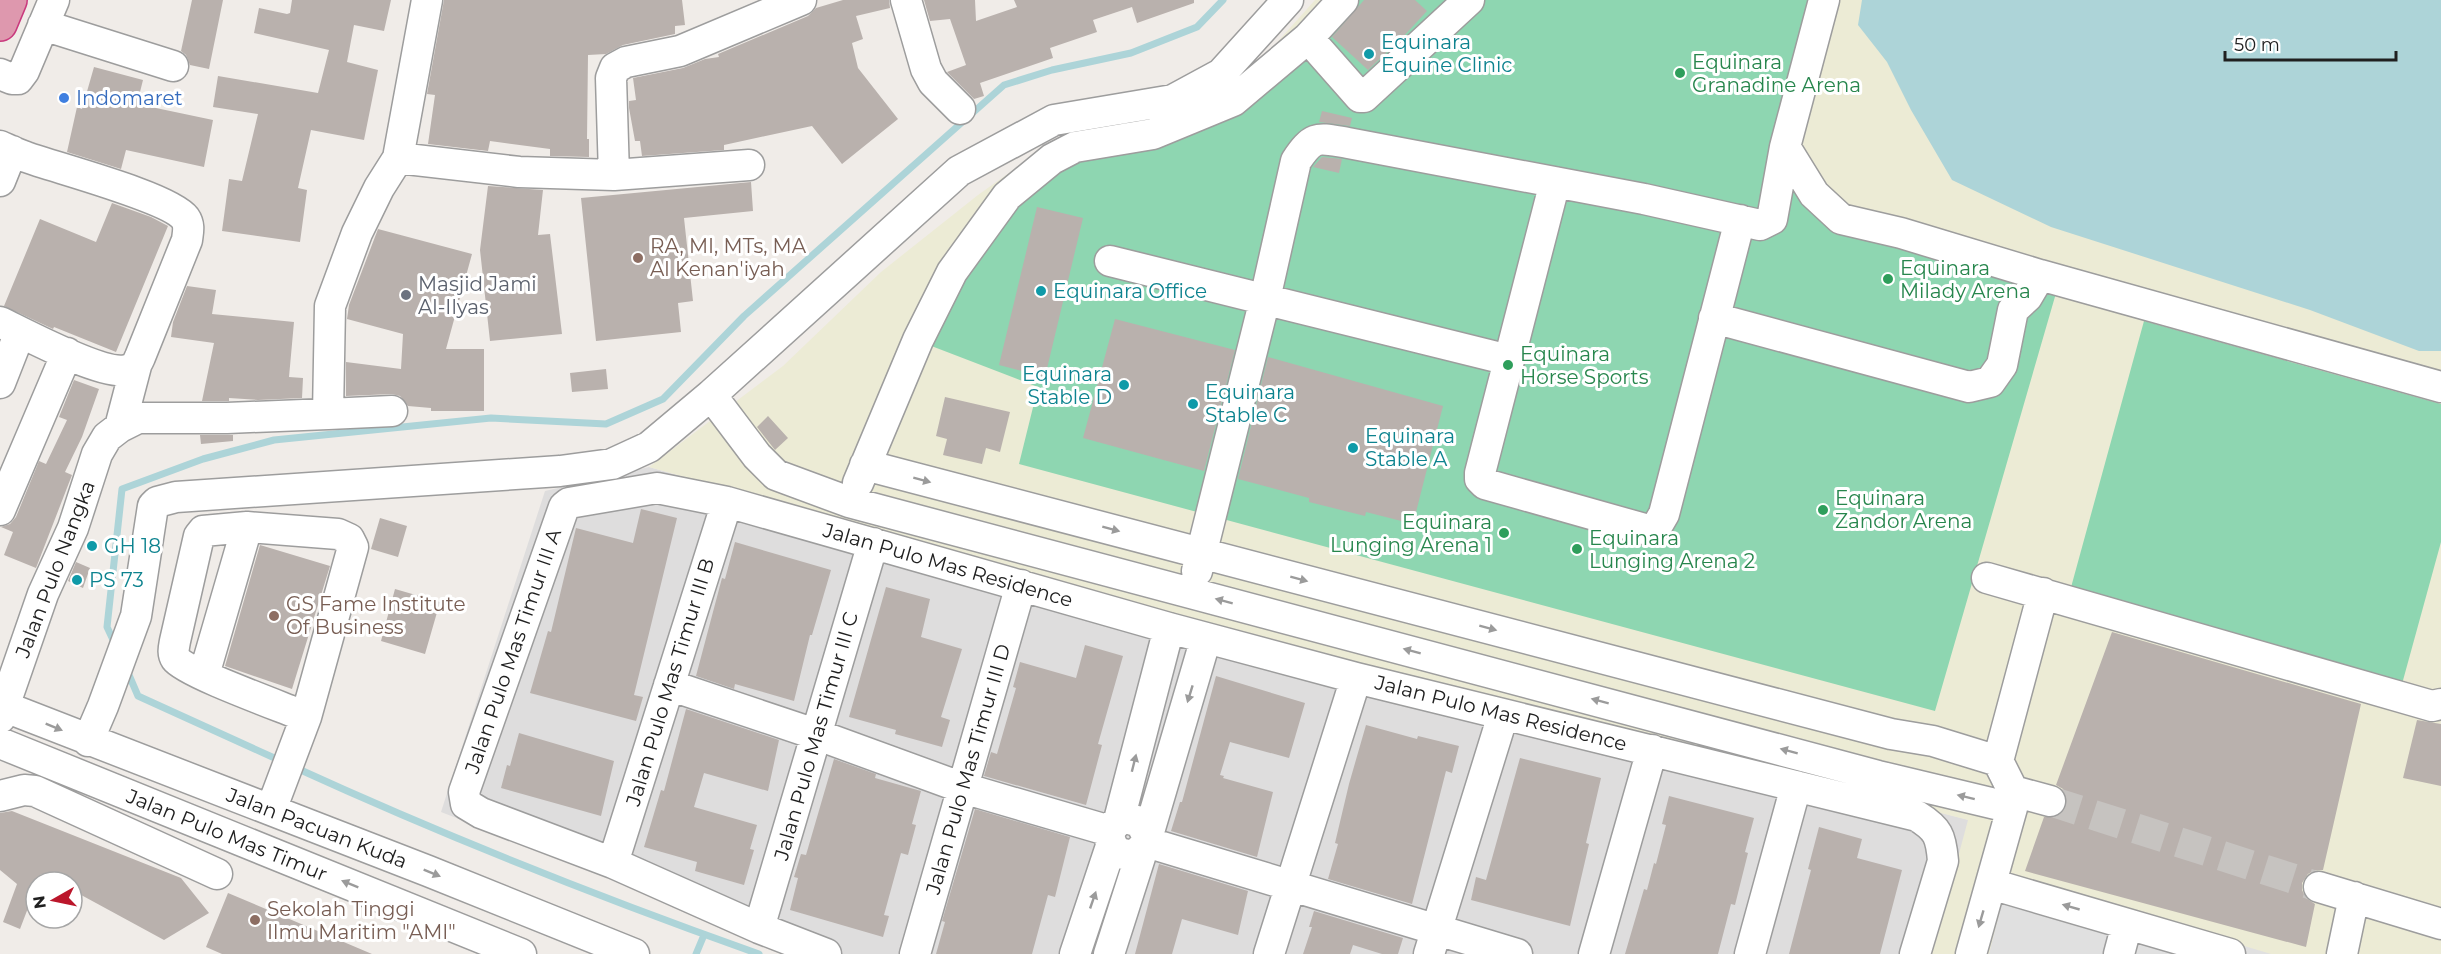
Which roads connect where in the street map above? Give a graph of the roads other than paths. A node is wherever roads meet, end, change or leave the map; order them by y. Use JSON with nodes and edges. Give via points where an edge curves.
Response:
{"nodes":[{"id":1,"x":10,"y":0,"type":"edge"},
{"id":2,"x":427,"y":0,"type":"edge"},
{"id":3,"x":906,"y":0,"type":"edge"},
{"id":4,"x":1288,"y":0,"type":"edge"},
{"id":5,"x":1824,"y":0,"type":"edge"},
{"id":6,"x":795,"y":1,"type":"edge"},
{"id":7,"x":1336,"y":2,"type":"edge"},
{"id":8,"x":1454,"y":5,"type":"edge"},
{"id":9,"x":49,"y":13,"type":"edge"},
{"id":10,"x":0,"y":24,"type":"edge"},
{"id":11,"x":1308,"y":38,"type":"junction"},
{"id":12,"x":173,"y":66,"type":"dead end"},
{"id":13,"x":0,"y":74,"type":"edge"},
{"id":14,"x":960,"y":109,"type":"dead end"},
{"id":15,"x":1785,"y":147,"type":"junction"},
{"id":16,"x":6,"y":148,"type":"edge"},
{"id":17,"x":398,"y":158,"type":"junction"},
{"id":18,"x":749,"y":165,"type":"dead end"},
{"id":19,"x":614,"y":175,"type":"junction"},
{"id":20,"x":0,"y":182,"type":"edge"},
{"id":21,"x":1555,"y":182,"type":"junction"},
{"id":22,"x":1740,"y":220,"type":"junction"},
{"id":23,"x":1110,"y":261,"type":"dead end"},
{"id":24,"x":2040,"y":275,"type":"junction"},
{"id":25,"x":1265,"y":299,"type":"junction"},
{"id":26,"x":1714,"y":318,"type":"junction"},
{"id":27,"x":10,"y":327,"type":"edge"},
{"id":28,"x":67,"y":353,"type":"junction"},
{"id":29,"x":1509,"y":360,"type":"junction"},
{"id":30,"x":136,"y":366,"type":"junction"},
{"id":31,"x":0,"y":383,"type":"edge"},
{"id":32,"x":2441,"y":387,"type":"edge"},
{"id":33,"x":711,"y":395,"type":"junction"},
{"id":34,"x":392,"y":411,"type":"dead end"},
{"id":35,"x":328,"y":414,"type":"junction"},
{"id":36,"x":120,"y":427,"type":"junction"},
{"id":37,"x":866,"y":465,"type":"junction"},
{"id":38,"x":727,"y":502,"type":"junction"},
{"id":39,"x":849,"y":502,"type":"junction"},
{"id":40,"x":0,"y":510,"type":"edge"},
{"id":41,"x":247,"y":527,"type":"junction"},
{"id":42,"x":873,"y":543,"type":"junction"},
{"id":43,"x":1202,"y":553,"type":"junction"},
{"id":44,"x":1987,"y":578,"type":"dead end"},
{"id":45,"x":1021,"y":585,"type":"junction"},
{"id":46,"x":1192,"y":592,"type":"junction"},
{"id":47,"x":2043,"y":593,"type":"junction"},
{"id":48,"x":1168,"y":628,"type":"junction"},
{"id":49,"x":1206,"y":638,"type":"junction"},
{"id":50,"x":1543,"y":643,"type":"junction"},
{"id":51,"x":204,"y":675,"type":"junction"},
{"id":52,"x":1356,"y":678,"type":"junction"},
{"id":53,"x":1529,"y":682,"type":"junction"},
{"id":54,"x":669,"y":685,"type":"junction"},
{"id":55,"x":2441,"y":704,"type":"edge"},
{"id":56,"x":1,"y":710,"type":"edge"},
{"id":57,"x":1503,"y":715,"type":"junction"},
{"id":58,"x":306,"y":717,"type":"junction"},
{"id":59,"x":1854,"y":724,"type":"junction"},
{"id":60,"x":818,"y":735,"type":"junction"},
{"id":61,"x":88,"y":741,"type":"junction"},
{"id":62,"x":1933,"y":741,"type":"junction"},
{"id":63,"x":0,"y":743,"type":"edge"},
{"id":64,"x":1652,"y":750,"type":"junction"},
{"id":65,"x":1998,"y":761,"type":"junction"},
{"id":66,"x":1846,"y":766,"type":"junction"},
{"id":67,"x":1921,"y":785,"type":"junction"},
{"id":68,"x":1796,"y":786,"type":"junction"},
{"id":69,"x":963,"y":788,"type":"junction"},
{"id":70,"x":0,"y":796,"type":"edge"},
{"id":71,"x":2012,"y":800,"type":"junction"},
{"id":72,"x":275,"y":801,"type":"junction"},
{"id":73,"x":2050,"y":801,"type":"tunnel mouth"},
{"id":74,"x":1114,"y":832,"type":"junction"},
{"id":75,"x":1145,"y":842,"type":"junction"},
{"id":76,"x":613,"y":863,"type":"junction"},
{"id":77,"x":217,"y":874,"type":"dead end"},
{"id":78,"x":1291,"y":884,"type":"junction"},
{"id":79,"x":1991,"y":884,"type":"junction"},
{"id":80,"x":2319,"y":887,"type":"tunnel mouth"},
{"id":81,"x":2354,"y":897,"type":"junction"},
{"id":82,"x":2127,"y":924,"type":"junction"},
{"id":83,"x":2441,"y":924,"type":"edge"},
{"id":84,"x":759,"y":928,"type":"junction"},
{"id":85,"x":1433,"y":942,"type":"edge"},
{"id":86,"x":2189,"y":948,"type":"edge"},
{"id":87,"x":628,"y":952,"type":"edge"},
{"id":88,"x":521,"y":954,"type":"edge"},
{"id":89,"x":826,"y":954,"type":"edge"},
{"id":90,"x":915,"y":954,"type":"edge"},
{"id":91,"x":1075,"y":954,"type":"edge"},
{"id":92,"x":1109,"y":954,"type":"edge"},
{"id":93,"x":1269,"y":954,"type":"edge"},
{"id":94,"x":1517,"y":954,"type":"edge"},
{"id":95,"x":1594,"y":954,"type":"edge"},
{"id":96,"x":1750,"y":954,"type":"edge"},
{"id":97,"x":1915,"y":954,"type":"edge"},
{"id":98,"x":1971,"y":954,"type":"edge"},
{"id":99,"x":2119,"y":954,"type":"edge"},
{"id":100,"x":2230,"y":954,"type":"edge"},
{"id":101,"x":2342,"y":954,"type":"edge"}],
"edges":[{"from":1,"to":10,"type":"highway"},
{"from":2,"to":17,"type":"street"},
{"from":3,"to":14,"type":"street","via":[[926,69],[933,82]]},
{"from":4,"to":33,"type":"street","via":[[1221,74],[1173,100],[1054,120],[959,171]]},
{"from":5,"to":15,"type":"street"},
{"from":6,"to":19,"type":"street","via":[[680,51],[626,62],[615,68],[611,78]]},
{"from":7,"to":11,"type":"street"},
{"from":8,"to":11,"type":"street","via":[[1364,97]]},
{"from":9,"to":12,"type":"street"},
{"from":9,"to":13,"type":"street","via":[[18,79]]},
{"from":11,"to":37,"type":"street","via":[[1233,101],[1153,134],[1075,147],[1052,159],[1007,196],[952,272],[918,340]]},
{"from":15,"to":22,"type":"street","via":[[1772,219],[1760,225]]},
{"from":15,"to":24,"type":"street","via":[[1814,194],[1841,219]]},
{"from":16,"to":20,"type":"street"},
{"from":16,"to":30,"type":"street","via":[[173,208],[185,218],[187,240]]},
{"from":17,"to":19,"type":"street","via":[[519,172]]},
{"from":17,"to":35,"type":"street","via":[[357,234],[332,299]]},
{"from":18,"to":19,"type":"street"},
{"from":21,"to":22,"type":"street"},
{"from":21,"to":25,"type":"street","via":[[1320,139],[1307,144],[1296,161]]},
{"from":21,"to":29,"type":"street"},
{"from":22,"to":26,"type":"street"},
{"from":23,"to":25,"type":"street"},
{"from":24,"to":26,"type":"street","via":[[2027,297],[2013,310],[2002,364],[1990,382],[1969,387],[1761,338]]},
{"from":24,"to":32,"type":"street"},
{"from":25,"to":29,"type":"street"},
{"from":25,"to":43,"type":"street"},
{"from":26,"to":29,"type":"street","via":[[1664,514],[1657,526],[1648,530],[1485,484],[1480,479]]},
{"from":27,"to":28,"type":"street"},
{"from":27,"to":31,"type":"street"},
{"from":28,"to":30,"type":"street","via":[[121,371]]},
{"from":28,"to":40,"type":"street"},
{"from":30,"to":36,"type":"street"},
{"from":33,"to":39,"type":"street","via":[[776,475]]},
{"from":33,"to":61,"type":"street","via":[[649,447],[612,464],[176,497],[157,502],[135,616]]},
{"from":34,"to":35,"type":"street"},
{"from":35,"to":36,"type":"street","via":[[138,418]]},
{"from":36,"to":56,"type":"street","name":"Jalan Pulo Nangka","via":[[107,437],[97,454],[73,528],[43,594]]},
{"from":37,"to":39,"type":"street"},
{"from":37,"to":43,"type":"street","one_way":true},
{"from":38,"to":42,"type":"street","name":"Jalan Pulo Mas Residence"},
{"from":38,"to":54,"type":"street","name":"Jalan Pulo Mas Timur III B"},
{"from":38,"to":76,"type":"street","name":"Jalan Pulo Mas Timur III A","via":[[657,488],[576,501],[564,507],[464,792],[466,804],[481,813]]},
{"from":39,"to":46,"type":"street"},
{"from":41,"to":51,"type":"street"},
{"from":41,"to":51,"type":"street","via":[[203,531],[199,536],[173,653],[177,661]]},
{"from":41,"to":58,"type":"street","via":[[338,534],[349,539],[353,547]]},
{"from":42,"to":45,"type":"street","name":"Jalan Pulo Mas Residence"},
{"from":42,"to":60,"type":"street","name":"Jalan Pulo Mas Timur III C"},
{"from":43,"to":46,"type":"street"},
{"from":43,"to":50,"type":"street","one_way":true},
{"from":44,"to":47,"type":"street"},
{"from":45,"to":48,"type":"street","name":"Jalan Pulo Mas Residence"},
{"from":45,"to":69,"type":"street","name":"Jalan Pulo Mas Timur III D"},
{"from":53,"to":46,"type":"street","one_way":true},
{"from":47,"to":55,"type":"street","via":[[2432,706]]},
{"from":47,"to":65,"type":"street"},
{"from":48,"to":49,"type":"street","name":"Jalan Pulo Mas Residence"},
{"from":74,"to":48,"type":"street","one_way":true},
{"from":49,"to":52,"type":"street","name":"Jalan Pulo Mas Residence"},
{"from":49,"to":75,"type":"street","one_way":true},
{"from":50,"to":53,"type":"street"},
{"from":50,"to":59,"type":"street"},
{"from":51,"to":58,"type":"street"},
{"from":52,"to":57,"type":"street","name":"Jalan Pulo Mas Residence"},
{"from":52,"to":78,"type":"street"},
{"from":66,"to":53,"type":"street","one_way":true},
{"from":54,"to":60,"type":"street"},
{"from":54,"to":76,"type":"street","name":"Jalan Pulo Mas Timur III B"},
{"from":56,"to":61,"type":"street","name":"Jalan Pacuan Kuda","one_way":true},
{"from":57,"to":64,"type":"street","name":"Jalan Pulo Mas Residence"},
{"from":57,"to":85,"type":"street"},
{"from":58,"to":72,"type":"street"},
{"from":59,"to":62,"type":"street"},
{"from":59,"to":66,"type":"street"},
{"from":60,"to":69,"type":"street"},
{"from":60,"to":84,"type":"street","name":"Jalan Pulo Mas Timur III C"},
{"from":61,"to":72,"type":"street","name":"Jalan Pacuan Kuda"},
{"from":62,"to":65,"type":"street"},
{"from":62,"to":67,"type":"street"},
{"from":88,"to":63,"type":"street","name":"Jalan Pulo Mas Timur","one_way":true},
{"from":64,"to":68,"type":"street","name":"Jalan Pulo Mas Residence"},
{"from":64,"to":95,"type":"street"},
{"from":65,"to":71,"type":"street"},
{"from":66,"to":67,"type":"street"},
{"from":71,"to":67,"type":"street","one_way":true},
{"from":68,"to":96,"type":"street"},
{"from":68,"to":97,"type":"street","name":"Jalan Pulo Mas Residence","via":[[1917,816],[1934,826],[1943,861]]},
{"from":69,"to":74,"type":"street"},
{"from":69,"to":90,"type":"street","name":"Jalan Pulo Mas Timur III D"},
{"from":70,"to":77,"type":"street","via":[[35,791]]},
{"from":71,"to":73,"type":"street"},
{"from":71,"to":79,"type":"street"},
{"from":72,"to":87,"type":"street","name":"Jalan Pacuan Kuda","one_way":true},
{"from":74,"to":75,"type":"street","via":[[1134,818],[1145,828]]},
{"from":91,"to":74,"type":"street","one_way":true},
{"from":75,"to":78,"type":"street"},
{"from":75,"to":92,"type":"street"},
{"from":76,"to":84,"type":"street"},
{"from":78,"to":85,"type":"street"},
{"from":78,"to":93,"type":"street"},
{"from":82,"to":79,"type":"street","one_way":true},
{"from":79,"to":98,"type":"street","one_way":true},
{"from":80,"to":81,"type":"street"},
{"from":81,"to":83,"type":"street"},
{"from":81,"to":101,"type":"street"},
{"from":82,"to":86,"type":"street"},
{"from":82,"to":99,"type":"street"},
{"from":84,"to":89,"type":"street"},
{"from":85,"to":94,"type":"street"},
{"from":86,"to":100,"type":"street"}]}
